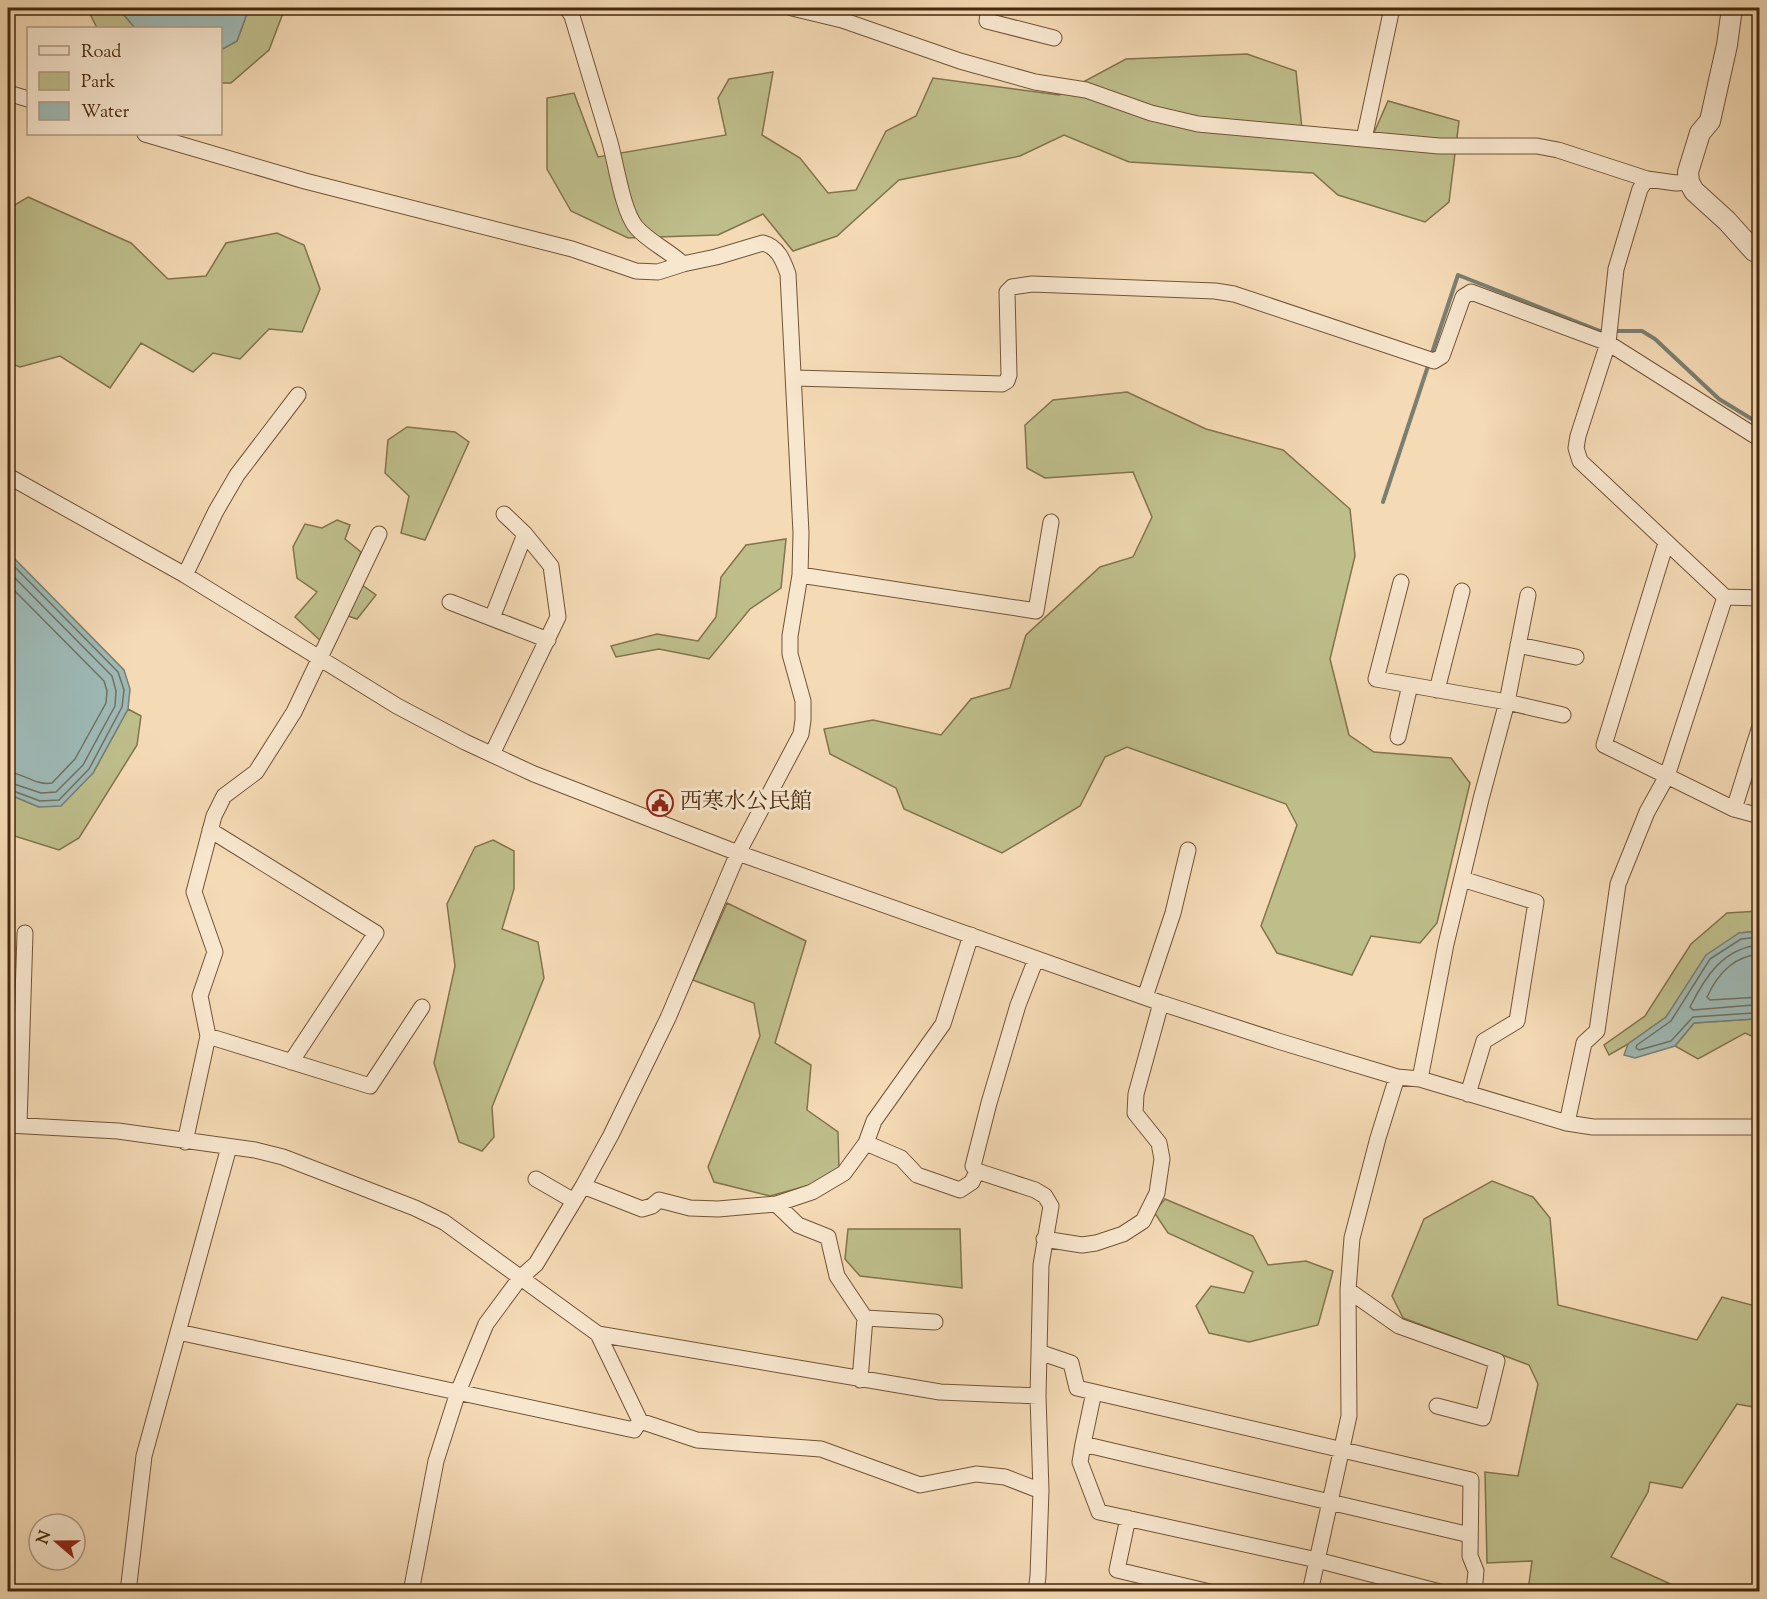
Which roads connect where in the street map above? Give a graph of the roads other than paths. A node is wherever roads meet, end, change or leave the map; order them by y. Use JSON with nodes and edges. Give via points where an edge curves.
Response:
{"nodes":[{"id":1,"x":567,"y":8,"type":"edge"},
{"id":2,"x":792,"y":8,"type":"edge"},
{"id":3,"x":990,"y":8,"type":"edge"},
{"id":4,"x":1392,"y":8,"type":"edge"},
{"id":5,"x":1732,"y":8,"type":"edge"},
{"id":6,"x":1054,"y":38,"type":"dead end"},
{"id":7,"x":8,"y":93,"type":"edge"},
{"id":8,"x":27,"y":99,"type":"edge"},
{"id":9,"x":148,"y":135,"type":"edge"},
{"id":10,"x":1364,"y":140,"type":"junction"},
{"id":11,"x":1647,"y":179,"type":"junction"},
{"id":12,"x":1689,"y":182,"type":"junction"},
{"id":13,"x":1760,"y":254,"type":"edge"},
{"id":14,"x":683,"y":264,"type":"junction"},
{"id":15,"x":1608,"y":343,"type":"junction"},
{"id":16,"x":795,"y":378,"type":"junction"},
{"id":17,"x":298,"y":395,"type":"dead end"},
{"id":18,"x":1760,"y":439,"type":"edge"},
{"id":19,"x":8,"y":476,"type":"edge"},
{"id":20,"x":504,"y":514,"type":"dead end"},
{"id":21,"x":1051,"y":522,"type":"dead end"},
{"id":22,"x":379,"y":534,"type":"dead end"},
{"id":23,"x":525,"y":534,"type":"junction"},
{"id":24,"x":1666,"y":543,"type":"junction"},
{"id":25,"x":184,"y":575,"type":"junction"},
{"id":26,"x":800,"y":575,"type":"junction"},
{"id":27,"x":1401,"y":582,"type":"dead end"},
{"id":28,"x":1462,"y":591,"type":"dead end"},
{"id":29,"x":1528,"y":595,"type":"dead end"},
{"id":30,"x":1725,"y":597,"type":"junction"},
{"id":31,"x":1760,"y":598,"type":"edge"},
{"id":32,"x":450,"y":602,"type":"dead end"},
{"id":33,"x":492,"y":618,"type":"junction"},
{"id":34,"x":548,"y":640,"type":"junction"},
{"id":35,"x":1518,"y":645,"type":"junction"},
{"id":36,"x":1576,"y":657,"type":"dead end"},
{"id":37,"x":319,"y":659,"type":"junction"},
{"id":38,"x":1410,"y":685,"type":"junction"},
{"id":39,"x":1437,"y":690,"type":"junction"},
{"id":40,"x":1507,"y":702,"type":"junction"},
{"id":41,"x":1563,"y":715,"type":"dead end"},
{"id":42,"x":1760,"y":726,"type":"edge"},
{"id":43,"x":1398,"y":737,"type":"dead end"},
{"id":44,"x":492,"y":754,"type":"junction"},
{"id":45,"x":1667,"y":776,"type":"junction"},
{"id":46,"x":1734,"y":809,"type":"junction"},
{"id":47,"x":1760,"y":816,"type":"edge"},
{"id":48,"x":210,"y":830,"type":"junction"},
{"id":49,"x":1188,"y":850,"type":"dead end"},
{"id":50,"x":738,"y":853,"type":"junction"},
{"id":51,"x":1462,"y":879,"type":"junction"},
{"id":52,"x":25,"y":933,"type":"dead end"},
{"id":53,"x":971,"y":935,"type":"junction"},
{"id":54,"x":1036,"y":959,"type":"junction"},
{"id":55,"x":1145,"y":997,"type":"junction"},
{"id":56,"x":1161,"y":1003,"type":"junction"},
{"id":57,"x":422,"y":1007,"type":"dead end"},
{"id":58,"x":208,"y":1036,"type":"junction"},
{"id":59,"x":291,"y":1062,"type":"junction"},
{"id":60,"x":1397,"y":1077,"type":"junction"},
{"id":61,"x":1420,"y":1079,"type":"junction"},
{"id":62,"x":1468,"y":1094,"type":"junction"},
{"id":63,"x":1567,"y":1123,"type":"junction"},
{"id":64,"x":13,"y":1125,"type":"edge"},
{"id":65,"x":1760,"y":1127,"type":"edge"},
{"id":66,"x":184,"y":1142,"type":"junction"},
{"id":67,"x":866,"y":1143,"type":"junction"},
{"id":68,"x":229,"y":1147,"type":"junction"},
{"id":69,"x":977,"y":1171,"type":"junction"},
{"id":70,"x":536,"y":1179,"type":"dead end"},
{"id":71,"x":583,"y":1186,"type":"junction"},
{"id":72,"x":574,"y":1202,"type":"junction"},
{"id":73,"x":776,"y":1204,"type":"junction"},
{"id":74,"x":1044,"y":1239,"type":"junction"},
{"id":75,"x":520,"y":1278,"type":"junction"},
{"id":76,"x":1348,"y":1290,"type":"junction"},
{"id":77,"x":865,"y":1318,"type":"junction"},
{"id":78,"x":935,"y":1322,"type":"dead end"},
{"id":79,"x":178,"y":1332,"type":"junction"},
{"id":80,"x":597,"y":1334,"type":"junction"},
{"id":81,"x":1039,"y":1352,"type":"junction"},
{"id":82,"x":860,"y":1380,"type":"junction"},
{"id":83,"x":458,"y":1392,"type":"junction"},
{"id":84,"x":1094,"y":1392,"type":"junction"},
{"id":85,"x":1038,"y":1396,"type":"junction"},
{"id":86,"x":1437,"y":1406,"type":"dead end"},
{"id":87,"x":640,"y":1420,"type":"junction"},
{"id":88,"x":1083,"y":1444,"type":"junction"},
{"id":89,"x":1342,"y":1450,"type":"junction"},
{"id":90,"x":1041,"y":1491,"type":"junction"},
{"id":91,"x":1331,"y":1502,"type":"junction"},
{"id":92,"x":1128,"y":1518,"type":"junction"},
{"id":93,"x":1470,"y":1535,"type":"junction"},
{"id":94,"x":1317,"y":1560,"type":"junction"},
{"id":95,"x":128,"y":1592,"type":"edge"},
{"id":96,"x":411,"y":1592,"type":"edge"},
{"id":97,"x":1036,"y":1592,"type":"edge"},
{"id":98,"x":1210,"y":1592,"type":"edge"},
{"id":99,"x":1310,"y":1592,"type":"edge"},
{"id":100,"x":1440,"y":1592,"type":"edge"},
{"id":101,"x":1474,"y":1592,"type":"edge"}],
"edges":[{"from":1,"to":14,"type":"street","via":[[610,141],[628,212],[635,226]]},
{"from":2,"to":10,"type":"street","via":[[842,20],[960,61],[1035,82],[1086,90],[1151,113],[1198,124]]},
{"from":3,"to":6,"type":"street","via":[[987,21]]},
{"from":4,"to":10,"type":"street"},
{"from":5,"to":12,"type":"street","via":[[1710,121],[1700,133],[1688,172]]},
{"from":7,"to":8,"type":"street"},
{"from":9,"to":14,"type":"street","via":[[348,192],[572,249],[636,271],[658,272]]},
{"from":10,"to":11,"type":"street","via":[[1439,146],[1537,146]]},
{"from":11,"to":12,"type":"street"},
{"from":11,"to":15,"type":"street","via":[[1640,189],[1616,269]]},
{"from":12,"to":13,"type":"street"},
{"from":14,"to":16,"type":"street","via":[[763,243],[771,245],[781,256],[788,274]]},
{"from":15,"to":16,"type":"street","via":[[1471,292],[1462,297],[1443,356],[1430,359],[1234,294],[1032,284],[1012,286],[1007,292],[1009,375],[1002,384]]},
{"from":15,"to":18,"type":"street"},
{"from":15,"to":24,"type":"street","via":[[1578,435],[1580,461]]},
{"from":16,"to":26,"type":"street"},
{"from":17,"to":25,"type":"street","via":[[237,475]]},
{"from":19,"to":25,"type":"street"},
{"from":20,"to":23,"type":"street"},
{"from":21,"to":26,"type":"street","via":[[1036,611]]},
{"from":22,"to":37,"type":"street"},
{"from":23,"to":33,"type":"street"},
{"from":23,"to":34,"type":"street","via":[[551,566],[558,617]]},
{"from":24,"to":30,"type":"street"},
{"from":24,"to":45,"type":"street","via":[[1604,746]]},
{"from":25,"to":37,"type":"street"},
{"from":26,"to":50,"type":"street","via":[[790,654],[803,701],[801,734]]},
{"from":27,"to":38,"type":"street","via":[[1376,679]]},
{"from":28,"to":39,"type":"street"},
{"from":29,"to":35,"type":"street"},
{"from":30,"to":31,"type":"street"},
{"from":30,"to":45,"type":"street"},
{"from":32,"to":33,"type":"street"},
{"from":33,"to":34,"type":"street"},
{"from":34,"to":44,"type":"street"},
{"from":35,"to":36,"type":"street"},
{"from":35,"to":40,"type":"street"},
{"from":37,"to":44,"type":"street","via":[[397,706]]},
{"from":37,"to":48,"type":"street","via":[[294,712],[256,772],[224,796]]},
{"from":38,"to":39,"type":"street"},
{"from":38,"to":43,"type":"street"},
{"from":39,"to":40,"type":"street"},
{"from":40,"to":41,"type":"street"},
{"from":40,"to":51,"type":"street"},
{"from":42,"to":46,"type":"street"},
{"from":44,"to":50,"type":"street"},
{"from":45,"to":46,"type":"street"},
{"from":45,"to":63,"type":"street","via":[[1647,812],[1618,884],[1598,1031],[1584,1043]]},
{"from":46,"to":47,"type":"street"},
{"from":48,"to":58,"type":"street","via":[[194,892],[215,952],[200,996]]},
{"from":48,"to":59,"type":"street","via":[[376,933]]},
{"from":49,"to":55,"type":"street","via":[[1173,913]]},
{"from":50,"to":53,"type":"street"},
{"from":50,"to":71,"type":"street","via":[[668,1018]]},
{"from":51,"to":61,"type":"street"},
{"from":51,"to":62,"type":"street","via":[[1536,902],[1516,1021],[1484,1041]]},
{"from":52,"to":64,"type":"street"},
{"from":53,"to":54,"type":"street"},
{"from":53,"to":67,"type":"street","via":[[944,1024],[874,1121]]},
{"from":54,"to":55,"type":"street"},
{"from":54,"to":69,"type":"street","via":[[1018,1005],[980,1137],[973,1166]]},
{"from":55,"to":56,"type":"street"},
{"from":56,"to":60,"type":"street"},
{"from":56,"to":74,"type":"street","via":[[1136,1094],[1135,1113],[1159,1143],[1162,1159],[1152,1206],[1143,1221],[1130,1230],[1096,1243],[1082,1245]]},
{"from":57,"to":59,"type":"street","via":[[370,1086]]},
{"from":58,"to":59,"type":"street"},
{"from":58,"to":66,"type":"street"},
{"from":60,"to":61,"type":"street"},
{"from":60,"to":76,"type":"street","via":[[1352,1238]]},
{"from":61,"to":62,"type":"street"},
{"from":62,"to":63,"type":"street"},
{"from":63,"to":65,"type":"street","via":[[1593,1127]]},
{"from":64,"to":66,"type":"street","via":[[118,1131]]},
{"from":66,"to":68,"type":"street"},
{"from":67,"to":69,"type":"street","via":[[901,1158],[917,1175],[960,1190],[972,1182]]},
{"from":67,"to":73,"type":"street","via":[[844,1173],[812,1192]]},
{"from":68,"to":75,"type":"street","via":[[283,1157],[416,1208],[474,1242]]},
{"from":68,"to":79,"type":"street"},
{"from":69,"to":74,"type":"street","via":[[1045,1196],[1051,1206]]},
{"from":70,"to":72,"type":"street"},
{"from":71,"to":72,"type":"street"},
{"from":71,"to":73,"type":"street","via":[[642,1209],[659,1200],[690,1208],[718,1209]]},
{"from":72,"to":75,"type":"street","via":[[536,1264]]},
{"from":73,"to":77,"type":"street","via":[[798,1225],[828,1237],[837,1276]]},
{"from":74,"to":81,"type":"street"},
{"from":75,"to":80,"type":"street"},
{"from":75,"to":83,"type":"street","via":[[486,1324]]},
{"from":76,"to":86,"type":"street","via":[[1399,1326],[1497,1362],[1483,1418]]},
{"from":76,"to":89,"type":"street","via":[[1349,1416]]},
{"from":77,"to":78,"type":"street"},
{"from":77,"to":82,"type":"street"},
{"from":79,"to":83,"type":"street"},
{"from":79,"to":95,"type":"street","via":[[144,1456]]},
{"from":80,"to":82,"type":"street"},
{"from":80,"to":87,"type":"street"},
{"from":81,"to":84,"type":"street","via":[[1071,1363],[1077,1388]]},
{"from":81,"to":85,"type":"street"},
{"from":82,"to":85,"type":"street","via":[[940,1392]]},
{"from":83,"to":87,"type":"street","via":[[634,1431]]},
{"from":83,"to":96,"type":"street","via":[[436,1461]]},
{"from":84,"to":88,"type":"street"},
{"from":84,"to":89,"type":"street"},
{"from":85,"to":90,"type":"street"},
{"from":87,"to":90,"type":"street","via":[[697,1440],[821,1449],[920,1485],[976,1474],[1005,1477]]},
{"from":88,"to":91,"type":"street"},
{"from":88,"to":92,"type":"street","via":[[1080,1462],[1099,1512]]},
{"from":89,"to":91,"type":"street"},
{"from":89,"to":93,"type":"street","via":[[1471,1480]]},
{"from":90,"to":97,"type":"street"},
{"from":91,"to":93,"type":"street"},
{"from":91,"to":94,"type":"street"},
{"from":92,"to":94,"type":"street"},
{"from":92,"to":98,"type":"street","via":[[1117,1570]]},
{"from":93,"to":101,"type":"street","via":[[1470,1556],[1476,1571]]},
{"from":94,"to":99,"type":"street"},
{"from":94,"to":100,"type":"street"}]}
